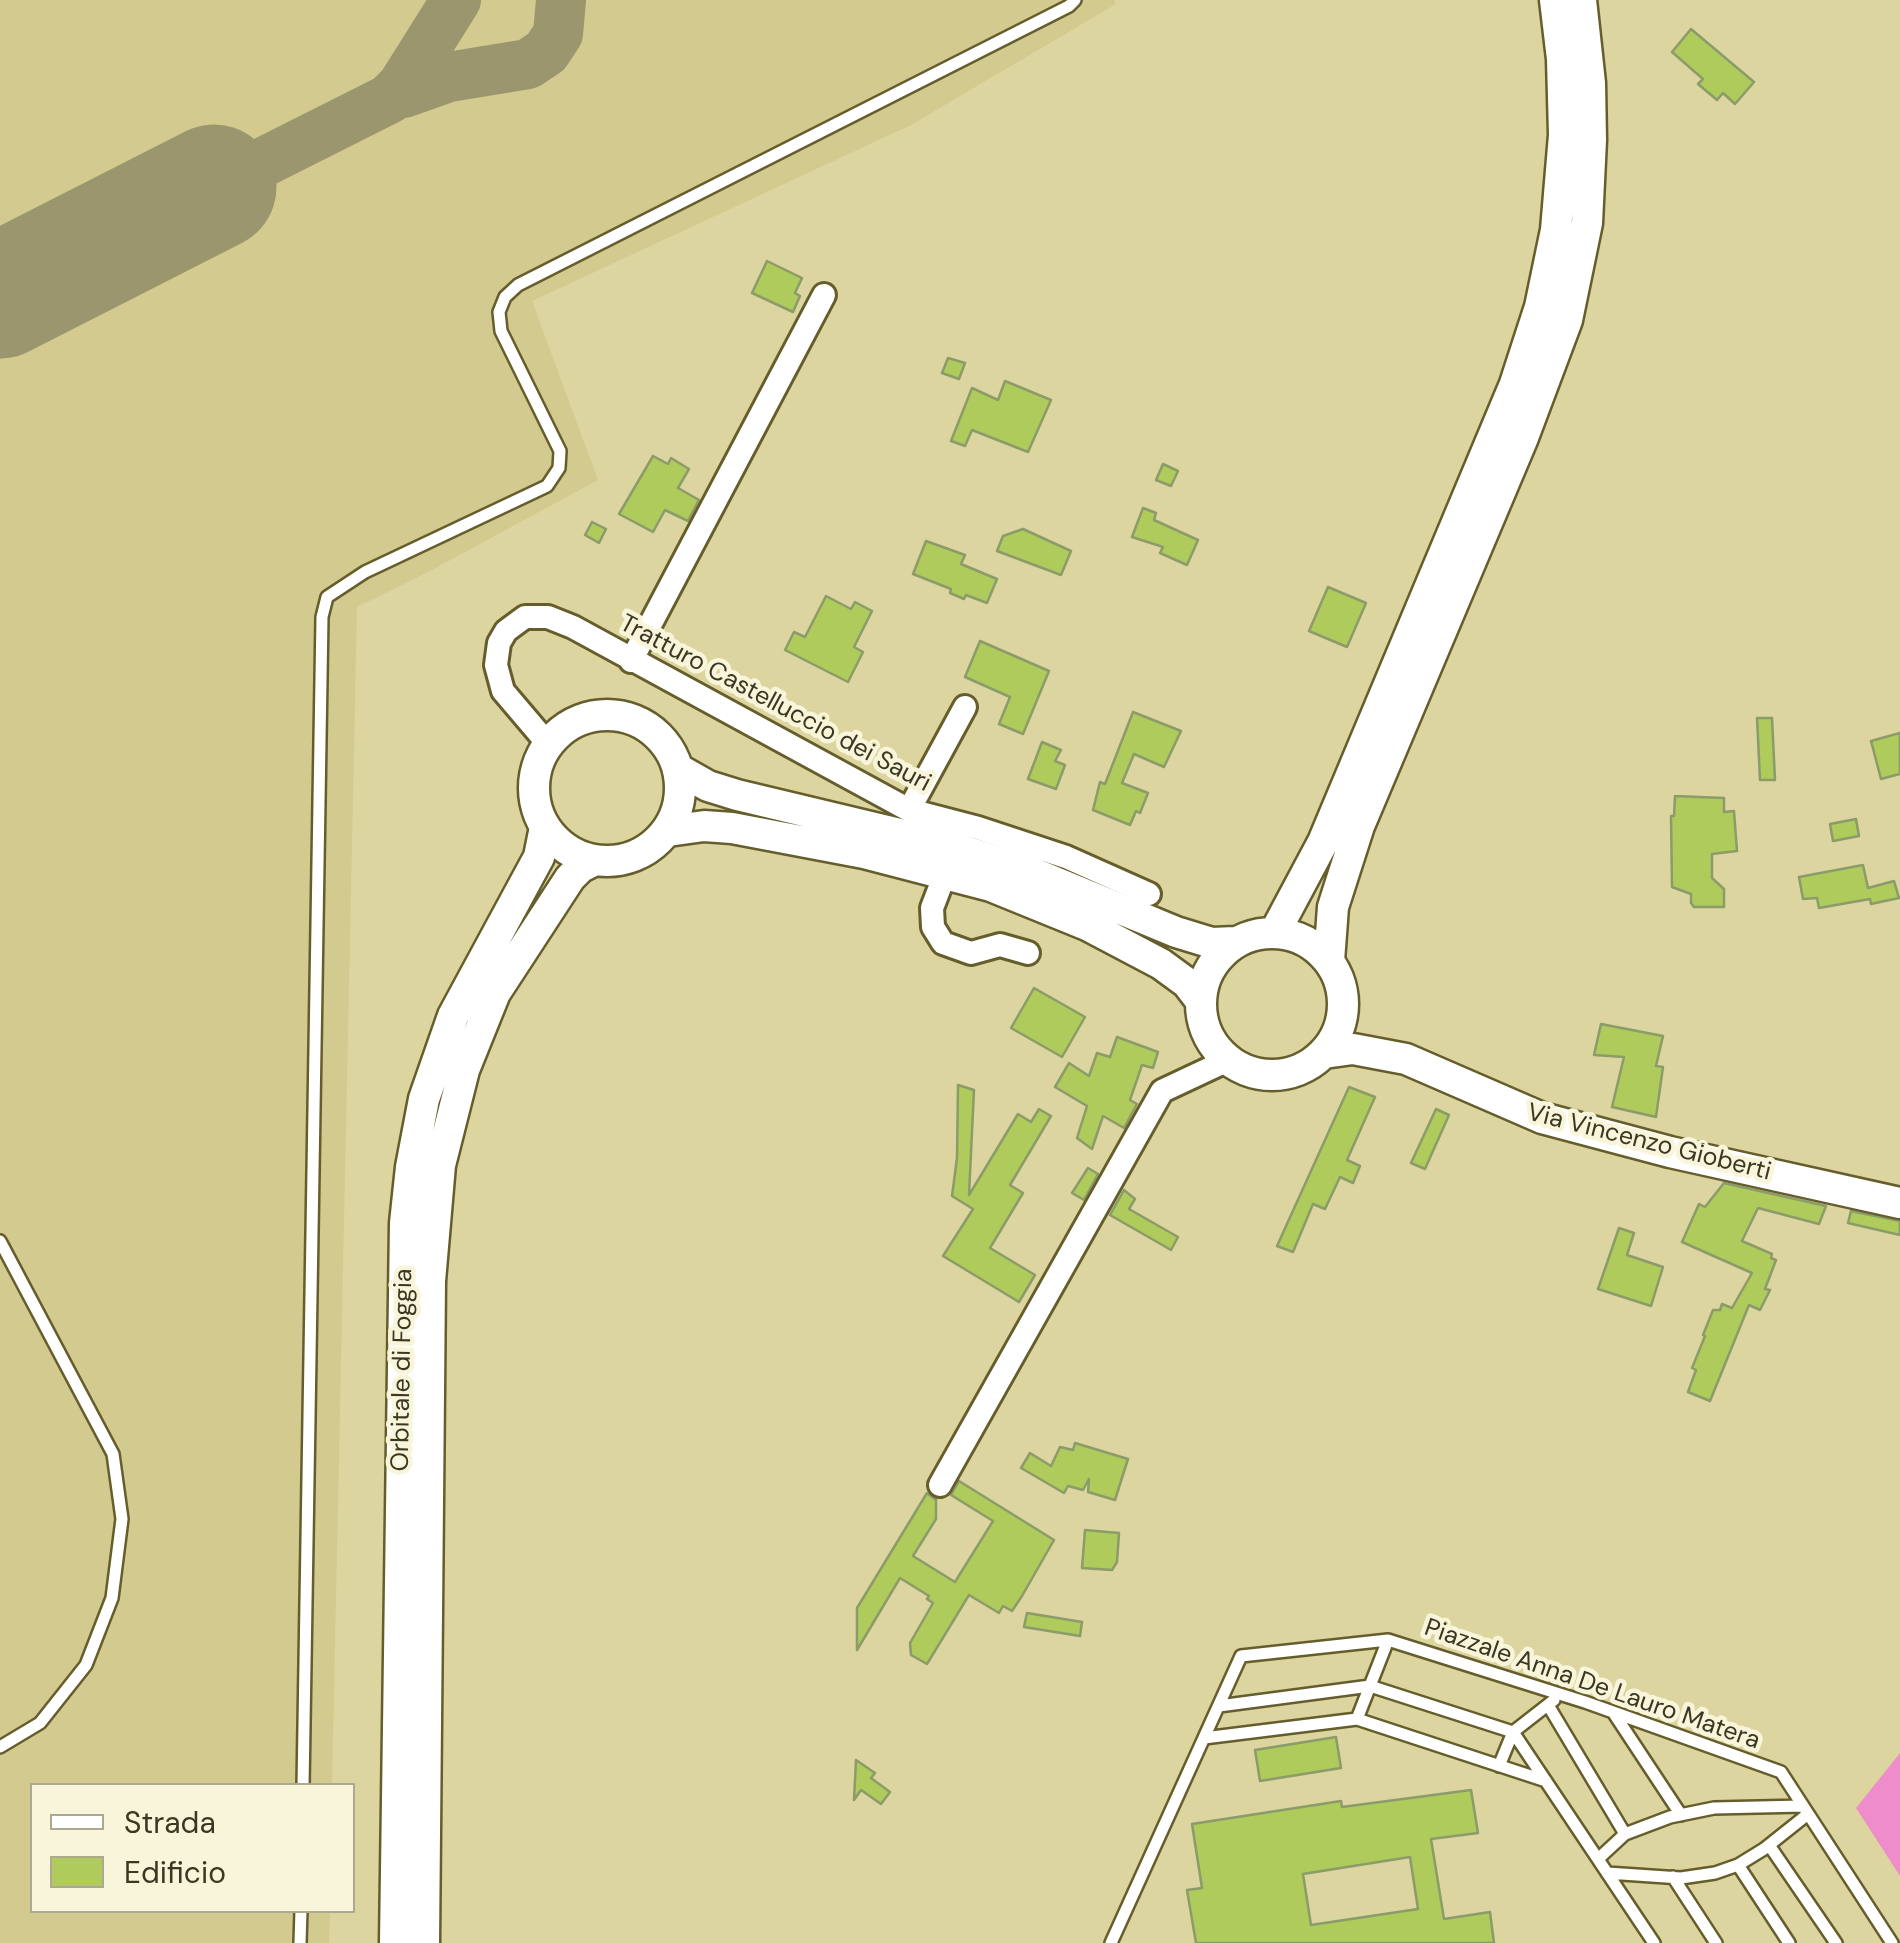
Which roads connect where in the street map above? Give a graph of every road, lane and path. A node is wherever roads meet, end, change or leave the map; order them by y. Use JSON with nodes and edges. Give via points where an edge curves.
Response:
{"nodes":[{"id":1,"x":1074,"y":0,"type":"edge"},
{"id":2,"x":1555,"y":0,"type":"edge"},
{"id":3,"x":1581,"y":0,"type":"edge"},
{"id":4,"x":824,"y":295,"type":"dead end"},
{"id":5,"x":631,"y":661,"type":"junction"},
{"id":6,"x":966,"y":707,"type":"dead end"},
{"id":7,"x":548,"y":744,"type":"junction"},
{"id":8,"x":678,"y":769,"type":"junction"},
{"id":9,"x":909,"y":810,"type":"junction"},
{"id":10,"x":544,"y":827,"type":"junction"},
{"id":11,"x":668,"y":831,"type":"junction"},
{"id":12,"x":595,"y":860,"type":"junction"},
{"id":13,"x":945,"y":874,"type":"junction"},
{"id":14,"x":1148,"y":894,"type":"dead end"},
{"id":15,"x":1275,"y":932,"type":"junction"},
{"id":16,"x":1235,"y":942,"type":"junction"},
{"id":17,"x":1028,"y":953,"type":"dead end"},
{"id":18,"x":1329,"y":961,"type":"junction"},
{"id":19,"x":1200,"y":1000,"type":"junction"},
{"id":20,"x":1344,"y":1002,"type":"junction"},
{"id":21,"x":1324,"y":1053,"type":"junction"},
{"id":22,"x":1406,"y":1059,"type":"junction"},
{"id":23,"x":1228,"y":1060,"type":"junction"},
{"id":24,"x":1900,"y":1203,"type":"edge"},
{"id":25,"x":0,"y":1241,"type":"edge"},
{"id":26,"x":940,"y":1485,"type":"dead end"},
{"id":27,"x":1388,"y":1640,"type":"junction"},
{"id":28,"x":1370,"y":1686,"type":"junction"},
{"id":29,"x":1561,"y":1694,"type":"junction"},
{"id":30,"x":1548,"y":1704,"type":"junction"},
{"id":31,"x":1218,"y":1706,"type":"junction"},
{"id":32,"x":1613,"y":1712,"type":"junction"},
{"id":33,"x":1357,"y":1718,"type":"junction"},
{"id":34,"x":1513,"y":1732,"type":"junction"},
{"id":35,"x":1204,"y":1738,"type":"junction"},
{"id":36,"x":0,"y":1747,"type":"edge"},
{"id":37,"x":1498,"y":1766,"type":"junction"},
{"id":38,"x":1546,"y":1781,"type":"junction"},
{"id":39,"x":303,"y":1783,"type":"edge"},
{"id":40,"x":1805,"y":1810,"type":"junction"},
{"id":41,"x":1681,"y":1815,"type":"junction"},
{"id":42,"x":1625,"y":1834,"type":"junction"},
{"id":43,"x":1769,"y":1845,"type":"junction"},
{"id":44,"x":1598,"y":1859,"type":"junction"},
{"id":45,"x":1738,"y":1865,"type":"junction"},
{"id":46,"x":1607,"y":1873,"type":"junction"},
{"id":47,"x":1674,"y":1878,"type":"junction"},
{"id":48,"x":300,"y":1913,"type":"edge"},
{"id":49,"x":300,"y":1943,"type":"edge"},
{"id":50,"x":395,"y":1943,"type":"edge"},
{"id":51,"x":424,"y":1943,"type":"edge"},
{"id":52,"x":1111,"y":1943,"type":"edge"},
{"id":53,"x":1654,"y":1943,"type":"edge"},
{"id":54,"x":1716,"y":1943,"type":"edge"},
{"id":55,"x":1788,"y":1943,"type":"edge"},
{"id":56,"x":1836,"y":1943,"type":"edge"},
{"id":57,"x":1892,"y":1943,"type":"edge"}],
"edges":[{"from":1,"to":39,"type":"lane","via":[[518,284],[499,312],[501,332],[560,451],[559,468],[547,486],[365,572],[327,597]]},
{"from":2,"to":15,"type":"main road","via":[[1564,135],[1556,230],[1540,306],[1515,384],[1330,824]]},
{"from":3,"to":18,"type":"main road","via":[[1591,140],[1587,222],[1567,320],[1359,826],[1333,907]]},
{"from":4,"to":5,"type":"street"},
{"from":5,"to":7,"type":"street","name":"Tratturo Castelluccio dei Sauri","via":[[548,617],[524,617],[506,632],[496,665],[503,690]]},
{"from":5,"to":9,"type":"street","name":"Tratturo Castelluccio dei Sauri"},
{"from":6,"to":9,"type":"street"},
{"from":7,"to":8,"type":"main road","via":[[586,717],[632,718],[669,747]]},
{"from":7,"to":10,"type":"main road","via":[[534,785]]},
{"from":8,"to":11,"type":"main road","via":[[678,808]]},
{"from":8,"to":16,"type":"main road","via":[[736,795],[1026,870],[1194,938]]},
{"from":9,"to":14,"type":"street","name":"Tratturo Castelluccio dei Sauri","via":[[1066,857]]},
{"from":10,"to":12,"type":"main road","via":[[566,848]]},
{"from":10,"to":50,"type":"main road","name":"Orbitale di Foggia","via":[[539,857],[453,1016],[424,1099],[411,1167],[404,1258]]},
{"from":11,"to":12,"type":"main road","via":[[637,855]]},
{"from":11,"to":13,"type":"main road","via":[[732,828]]},
{"from":12,"to":51,"type":"main road","name":"Orbitale di Foggia","via":[[570,878],[495,993],[464,1070],[440,1165],[430,1281]]},
{"from":13,"to":17,"type":"street","via":[[932,908],[943,943],[971,953],[1000,945]]},
{"from":13,"to":19,"type":"main road","via":[[1087,925],[1161,964]]},
{"from":15,"to":16,"type":"main road"},
{"from":15,"to":18,"type":"main road","via":[[1296,936]]},
{"from":16,"to":19,"type":"main road","via":[[1210,967]]},
{"from":18,"to":20,"type":"main road"},
{"from":19,"to":23,"type":"main road","via":[[1207,1034]]},
{"from":20,"to":21,"type":"main road"},
{"from":20,"to":22,"type":"main road","name":"Via Vincenzo Gioberti"},
{"from":21,"to":22,"type":"main road","name":"Via Vincenzo Gioberti","via":[[1354,1049]]},
{"from":21,"to":23,"type":"main road","via":[[1298,1071],[1274,1076]]},
{"from":22,"to":24,"type":"main road","name":"Via Vincenzo Gioberti","via":[[1542,1118]]},
{"from":23,"to":26,"type":"street","via":[[1162,1091]]},
{"from":25,"to":36,"type":"lane","via":[[113,1454],[122,1519],[112,1598],[86,1665],[40,1723]]},
{"from":27,"to":28,"type":"lane"},
{"from":27,"to":29,"type":"lane","name":"Piazzale Anna De Lauro Matera"},
{"from":27,"to":31,"type":"lane","name":"Piazzale Anna De Lauro Matera","via":[[1241,1656]]},
{"from":28,"to":31,"type":"lane"},
{"from":28,"to":33,"type":"lane"},
{"from":28,"to":34,"type":"lane"},
{"from":29,"to":30,"type":"lane"},
{"from":29,"to":32,"type":"lane","name":"Piazzale Anna De Lauro Matera"},
{"from":30,"to":34,"type":"lane"},
{"from":30,"to":42,"type":"lane"},
{"from":31,"to":35,"type":"lane","name":"Piazzale Anna De Lauro Matera"},
{"from":32,"to":40,"type":"lane","name":"Piazzale Anna De Lauro Matera","via":[[1781,1772]]},
{"from":32,"to":41,"type":"lane"},
{"from":33,"to":35,"type":"lane"},
{"from":33,"to":37,"type":"lane"},
{"from":34,"to":37,"type":"lane"},
{"from":34,"to":38,"type":"lane"},
{"from":35,"to":52,"type":"lane","name":"Piazzale Anna De Lauro Matera"},
{"from":37,"to":38,"type":"lane"},
{"from":38,"to":44,"type":"lane"},
{"from":40,"to":41,"type":"lane","via":[[1714,1808]]},
{"from":40,"to":43,"type":"lane"},
{"from":40,"to":57,"type":"lane","name":"Piazzale Anna De Lauro Matera"},
{"from":41,"to":42,"type":"lane"},
{"from":42,"to":44,"type":"lane"},
{"from":43,"to":45,"type":"lane"},
{"from":43,"to":56,"type":"lane"},
{"from":44,"to":46,"type":"lane"},
{"from":45,"to":47,"type":"lane"},
{"from":45,"to":55,"type":"lane"},
{"from":46,"to":47,"type":"lane"},
{"from":46,"to":53,"type":"lane"},
{"from":47,"to":54,"type":"lane"},
{"from":48,"to":49,"type":"lane"}]}
